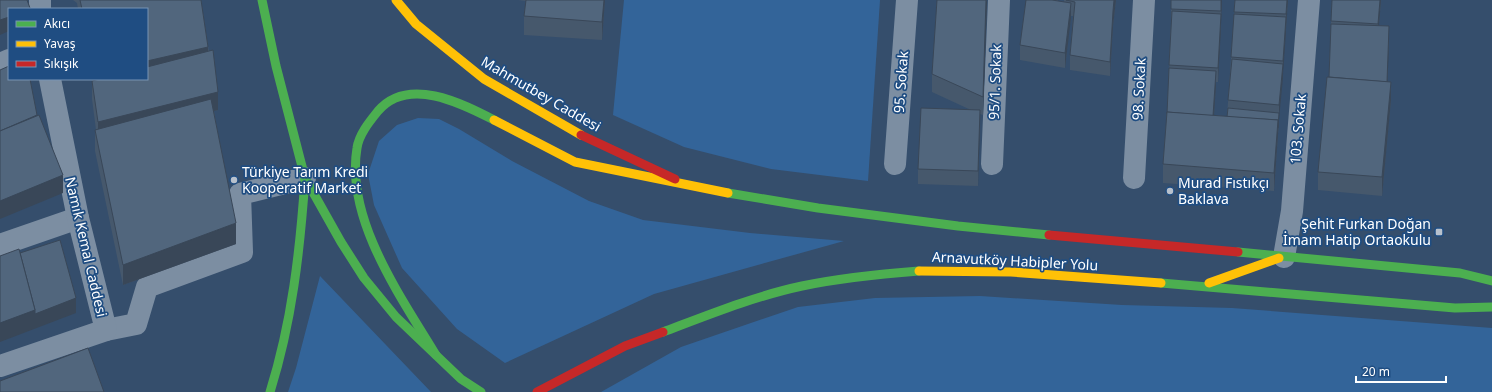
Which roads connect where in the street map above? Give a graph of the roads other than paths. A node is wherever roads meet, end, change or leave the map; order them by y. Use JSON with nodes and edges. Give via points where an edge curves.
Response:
{"nodes":[{"id":1,"x":262,"y":0,"type":"edge"},
{"id":2,"x":396,"y":0,"type":"edge"},
{"id":3,"x":907,"y":0,"type":"edge"},
{"id":4,"x":999,"y":0,"type":"edge"},
{"id":5,"x":1144,"y":0,"type":"edge"},
{"id":6,"x":1309,"y":0,"type":"edge"},
{"id":7,"x":50,"y":80,"type":"edge"},
{"id":8,"x":895,"y":164,"type":"dead end"},
{"id":9,"x":992,"y":164,"type":"dead end"},
{"id":10,"x":306,"y":178,"type":"junction"},
{"id":11,"x":1134,"y":178,"type":"dead end"},
{"id":12,"x":690,"y":186,"type":"junction"},
{"id":13,"x":78,"y":218,"type":"junction"},
{"id":14,"x":0,"y":245,"type":"edge"},
{"id":15,"x":1284,"y":256,"type":"junction"},
{"id":16,"x":1486,"y":268,"type":"dead end"},
{"id":17,"x":1460,"y":273,"type":"junction"},
{"id":18,"x":1492,"y":281,"type":"edge"},
{"id":19,"x":1203,"y":286,"type":"junction"},
{"id":20,"x":1492,"y":307,"type":"edge"},
{"id":21,"x":106,"y":330,"type":"junction"},
{"id":22,"x":436,"y":356,"type":"junction"},
{"id":23,"x":0,"y":366,"type":"edge"},
{"id":24,"x":270,"y":392,"type":"edge"},
{"id":25,"x":481,"y":392,"type":"edge"},
{"id":26,"x":537,"y":392,"type":"edge"}],
"edges":[{"from":1,"to":10,"type":"main road","via":[[276,66]]},
{"from":2,"to":12,"type":"main road","name":"Mahmutbey Caddesi","via":[[416,24],[484,79],[572,131]]},
{"from":3,"to":8,"type":"street","name":"95. Sokak"},
{"from":4,"to":9,"type":"street","name":"95/1. Sokak"},
{"from":5,"to":11,"type":"street","name":"98. Sokak"},
{"from":6,"to":15,"type":"street","name":"103. Sokak","via":[[1292,211]]},
{"from":7,"to":13,"type":"street","name":"Namık Kemal Caddesi"},
{"from":10,"to":21,"type":"street","via":[[240,194],[242,252],[147,287],[136,324]]},
{"from":10,"to":22,"type":"main road","via":[[364,278],[396,317]]},
{"from":10,"to":24,"type":"main road","via":[[293,297]]},
{"from":12,"to":15,"type":"main road","via":[[818,208],[958,226]]},
{"from":12,"to":22,"type":"main road","via":[[575,162],[468,108],[430,95],[404,94],[384,104],[368,123],[357,146],[355,174],[363,217],[385,269]]},
{"from":13,"to":14,"type":"street"},
{"from":13,"to":21,"type":"street","name":"Namık Kemal Caddesi"},
{"from":15,"to":17,"type":"main road"},
{"from":15,"to":19,"type":"main road"},
{"from":16,"to":17,"type":"main road"},
{"from":17,"to":18,"type":"main road"},
{"from":19,"to":20,"type":"main road","name":"Arnavutköy Habipler Yolu","via":[[1455,308]]},
{"from":19,"to":26,"type":"main road","name":"Arnavutköy Habipler Yolu","via":[[1011,272],[926,270],[867,275],[801,286],[732,306],[625,346]]},
{"from":21,"to":23,"type":"street","name":"Namık Kemal Caddesi"},
{"from":22,"to":25,"type":"main road","via":[[461,379]]}]}
